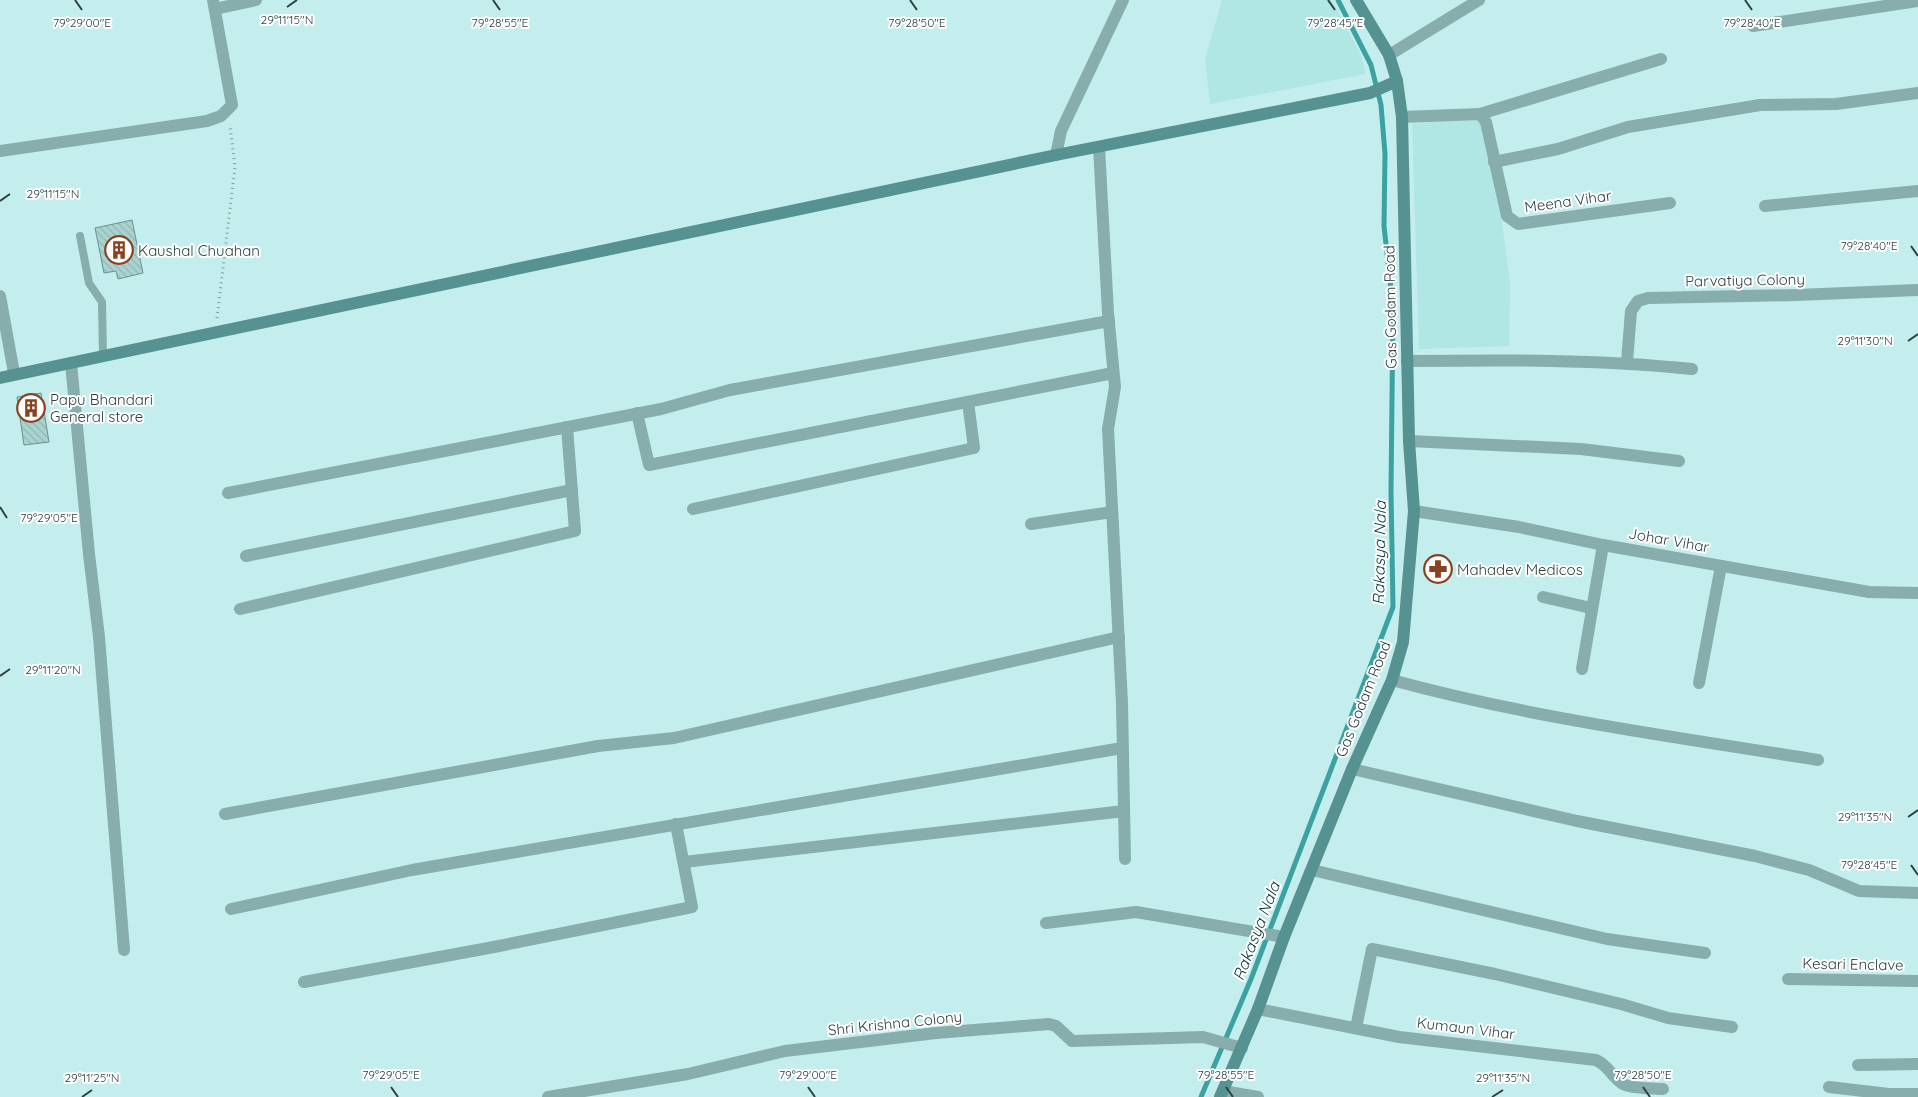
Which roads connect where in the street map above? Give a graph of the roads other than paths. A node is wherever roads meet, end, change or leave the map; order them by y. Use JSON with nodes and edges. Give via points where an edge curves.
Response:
{"nodes":[{"id":1,"x":256,"y":0,"type":"edge"},
{"id":2,"x":1124,"y":0,"type":"edge"},
{"id":3,"x":1356,"y":0,"type":"edge"},
{"id":4,"x":1476,"y":1,"type":"edge"},
{"id":5,"x":1918,"y":1,"type":"edge"},
{"id":6,"x":214,"y":4,"type":"edge"},
{"id":7,"x":1753,"y":26,"type":"dead end"},
{"id":8,"x":1389,"y":56,"type":"junction"},
{"id":9,"x":1661,"y":59,"type":"dead end"},
{"id":10,"x":1397,"y":81,"type":"junction"},
{"id":11,"x":1918,"y":93,"type":"edge"},
{"id":12,"x":1480,"y":114,"type":"junction"},
{"id":13,"x":1402,"y":117,"type":"junction"},
{"id":14,"x":1099,"y":147,"type":"junction"},
{"id":15,"x":0,"y":151,"type":"edge"},
{"id":16,"x":1056,"y":155,"type":"junction"},
{"id":17,"x":1494,"y":162,"type":"junction"},
{"id":18,"x":1918,"y":191,"type":"edge"},
{"id":19,"x":1670,"y":203,"type":"dead end"},
{"id":20,"x":1764,"y":206,"type":"dead end"},
{"id":21,"x":80,"y":236,"type":"dead end"},
{"id":22,"x":1918,"y":290,"type":"edge"},
{"id":23,"x":0,"y":296,"type":"edge"},
{"id":24,"x":1109,"y":321,"type":"junction"},
{"id":25,"x":103,"y":356,"type":"junction"},
{"id":26,"x":1407,"y":360,"type":"junction"},
{"id":27,"x":1627,"y":362,"type":"junction"},
{"id":28,"x":71,"y":363,"type":"junction"},
{"id":29,"x":1692,"y":369,"type":"dead end"},
{"id":30,"x":1113,"y":373,"type":"junction"},
{"id":31,"x":14,"y":374,"type":"junction"},
{"id":32,"x":0,"y":378,"type":"edge"},
{"id":33,"x":968,"y":402,"type":"junction"},
{"id":34,"x":637,"y":413,"type":"junction"},
{"id":35,"x":567,"y":427,"type":"junction"},
{"id":36,"x":1409,"y":441,"type":"junction"},
{"id":37,"x":1678,"y":461,"type":"dead end"},
{"id":38,"x":572,"y":490,"type":"junction"},
{"id":39,"x":228,"y":492,"type":"dead end"},
{"id":40,"x":693,"y":509,"type":"dead end"},
{"id":41,"x":1414,"y":511,"type":"junction"},
{"id":42,"x":1112,"y":512,"type":"junction"},
{"id":43,"x":1031,"y":524,"type":"dead end"},
{"id":44,"x":1603,"y":545,"type":"junction"},
{"id":45,"x":246,"y":556,"type":"dead end"},
{"id":46,"x":1721,"y":566,"type":"junction"},
{"id":47,"x":1918,"y":593,"type":"edge"},
{"id":48,"x":1543,"y":597,"type":"dead end"},
{"id":49,"x":1591,"y":608,"type":"junction"},
{"id":50,"x":240,"y":609,"type":"dead end"},
{"id":51,"x":1119,"y":637,"type":"junction"},
{"id":52,"x":1582,"y":669,"type":"dead end"},
{"id":53,"x":1392,"y":680,"type":"junction"},
{"id":54,"x":1699,"y":683,"type":"dead end"},
{"id":55,"x":1122,"y":748,"type":"junction"},
{"id":56,"x":1818,"y":760,"type":"dead end"},
{"id":57,"x":1352,"y":769,"type":"junction"},
{"id":58,"x":1124,"y":811,"type":"junction"},
{"id":59,"x":225,"y":814,"type":"dead end"},
{"id":60,"x":676,"y":824,"type":"junction"},
{"id":61,"x":1124,"y":860,"type":"dead end"},
{"id":62,"x":684,"y":862,"type":"junction"},
{"id":63,"x":1312,"y":870,"type":"junction"},
{"id":64,"x":1918,"y":893,"type":"edge"},
{"id":65,"x":231,"y":909,"type":"dead end"},
{"id":66,"x":1046,"y":923,"type":"dead end"},
{"id":67,"x":1279,"y":936,"type":"junction"},
{"id":68,"x":124,"y":950,"type":"dead end"},
{"id":69,"x":1706,"y":953,"type":"dead end"},
{"id":70,"x":1788,"y":979,"type":"dead end"},
{"id":71,"x":1918,"y":981,"type":"edge"},
{"id":72,"x":304,"y":982,"type":"dead end"},
{"id":73,"x":1258,"y":1009,"type":"junction"},
{"id":74,"x":1732,"y":1027,"type":"dead end"},
{"id":75,"x":1356,"y":1028,"type":"junction"},
{"id":76,"x":1236,"y":1046,"type":"junction"},
{"id":77,"x":1918,"y":1064,"type":"edge"},
{"id":78,"x":1858,"y":1065,"type":"dead end"},
{"id":79,"x":1829,"y":1087,"type":"dead end"},
{"id":80,"x":1663,"y":1089,"type":"dead end"},
{"id":81,"x":581,"y":1094,"type":"edge"},
{"id":82,"x":1222,"y":1094,"type":"edge"},
{"id":83,"x":1918,"y":1094,"type":"edge"},
{"id":84,"x":548,"y":1097,"type":"edge"},
{"id":85,"x":1258,"y":1097,"type":"edge"}],
"edges":[{"from":1,"to":6,"type":"street"},
{"from":2,"to":16,"type":"street","via":[[1062,131]]},
{"from":3,"to":8,"type":"street","name":"Gas Godam Road"},
{"from":4,"to":8,"type":"street"},
{"from":5,"to":7,"type":"street"},
{"from":6,"to":15,"type":"street","via":[[232,105],[227,110],[207,121]]},
{"from":8,"to":10,"type":"street","name":"Gas Godam Road"},
{"from":9,"to":12,"type":"street"},
{"from":10,"to":13,"type":"street","name":"Gas Godam Road"},
{"from":10,"to":14,"type":"street","via":[[1376,91]]},
{"from":11,"to":17,"type":"street","via":[[1836,104],[1751,107],[1628,127],[1558,149]]},
{"from":12,"to":13,"type":"street"},
{"from":12,"to":17,"type":"street","name":"Meena Vihar","via":[[1486,122]]},
{"from":13,"to":26,"type":"street","name":"Gas Godam Road"},
{"from":14,"to":16,"type":"street"},
{"from":14,"to":24,"type":"street"},
{"from":16,"to":25,"type":"street"},
{"from":17,"to":19,"type":"street","name":"Meena Vihar","via":[[1507,216],[1518,224]]},
{"from":18,"to":20,"type":"street"},
{"from":21,"to":25,"type":"lane","via":[[89,283],[102,302]]},
{"from":22,"to":27,"type":"street","name":"Parvatiya Colony","via":[[1648,298],[1638,301],[1631,311]]},
{"from":23,"to":31,"type":"street"},
{"from":24,"to":30,"type":"street"},
{"from":24,"to":34,"type":"street","via":[[730,390]]},
{"from":25,"to":28,"type":"street"},
{"from":26,"to":27,"type":"street"},
{"from":26,"to":36,"type":"street","name":"Gas Godam Road"},
{"from":27,"to":29,"type":"street"},
{"from":28,"to":31,"type":"street"},
{"from":28,"to":68,"type":"street","via":[[100,637]]},
{"from":30,"to":33,"type":"street"},
{"from":30,"to":42,"type":"street","via":[[1115,387],[1108,429]]},
{"from":31,"to":32,"type":"street"},
{"from":33,"to":34,"type":"street","via":[[649,465]]},
{"from":33,"to":40,"type":"street","via":[[974,448]]},
{"from":34,"to":35,"type":"street"},
{"from":35,"to":38,"type":"street"},
{"from":35,"to":39,"type":"street"},
{"from":36,"to":37,"type":"street","via":[[1581,449]]},
{"from":36,"to":41,"type":"street","name":"Gas Godam Road"},
{"from":38,"to":45,"type":"street"},
{"from":38,"to":50,"type":"street","via":[[575,531]]},
{"from":41,"to":44,"type":"street","name":"Johar Vihar","via":[[1519,527]]},
{"from":41,"to":53,"type":"street","name":"Gas Godam Road","via":[[1404,642]]},
{"from":42,"to":43,"type":"street"},
{"from":42,"to":51,"type":"street"},
{"from":44,"to":46,"type":"street","name":"Johar Vihar"},
{"from":44,"to":49,"type":"street"},
{"from":46,"to":47,"type":"street","name":"Johar Vihar","via":[[1869,592]]},
{"from":46,"to":54,"type":"street"},
{"from":48,"to":49,"type":"street"},
{"from":49,"to":52,"type":"street"},
{"from":51,"to":55,"type":"street"},
{"from":51,"to":59,"type":"street","via":[[674,738],[598,746]]},
{"from":53,"to":56,"type":"street","via":[[1572,720]]},
{"from":53,"to":57,"type":"street","name":"Gas Godam Road"},
{"from":55,"to":58,"type":"street"},
{"from":55,"to":60,"type":"street"},
{"from":57,"to":63,"type":"street","name":"Gas Godam Road"},
{"from":57,"to":64,"type":"street","via":[[1577,821],[1755,856],[1808,870],[1859,891]]},
{"from":58,"to":61,"type":"street"},
{"from":58,"to":62,"type":"street"},
{"from":60,"to":62,"type":"street"},
{"from":60,"to":65,"type":"street","via":[[412,870]]},
{"from":62,"to":72,"type":"street","via":[[692,907],[494,948]]},
{"from":63,"to":67,"type":"street","name":"Gas Godam Road"},
{"from":63,"to":69,"type":"street","via":[[1607,939]]},
{"from":66,"to":67,"type":"street","via":[[1136,912]]},
{"from":67,"to":73,"type":"street","name":"Gas Godam Road"},
{"from":70,"to":71,"type":"street","name":"Kesari Enclave"},
{"from":73,"to":75,"type":"street","name":"Kumaun Vihar"},
{"from":73,"to":76,"type":"street","name":"Gas Godam Road"},
{"from":74,"to":75,"type":"street","via":[[1668,1018],[1495,974],[1372,949]]},
{"from":75,"to":80,"type":"street","name":"Kumaun Vihar","via":[[1399,1037],[1596,1060],[1606,1064],[1624,1085]]},
{"from":76,"to":81,"type":"street","name":"Shri Krishna Colony","via":[[1202,1037],[1072,1041],[1056,1026],[1049,1024],[785,1051]]},
{"from":76,"to":82,"type":"street","name":"Gas Godam Road"},
{"from":77,"to":78,"type":"street"},
{"from":79,"to":83,"type":"street"},
{"from":81,"to":84,"type":"street","name":"Shri Krishna Colony"},
{"from":82,"to":85,"type":"street"}]}
